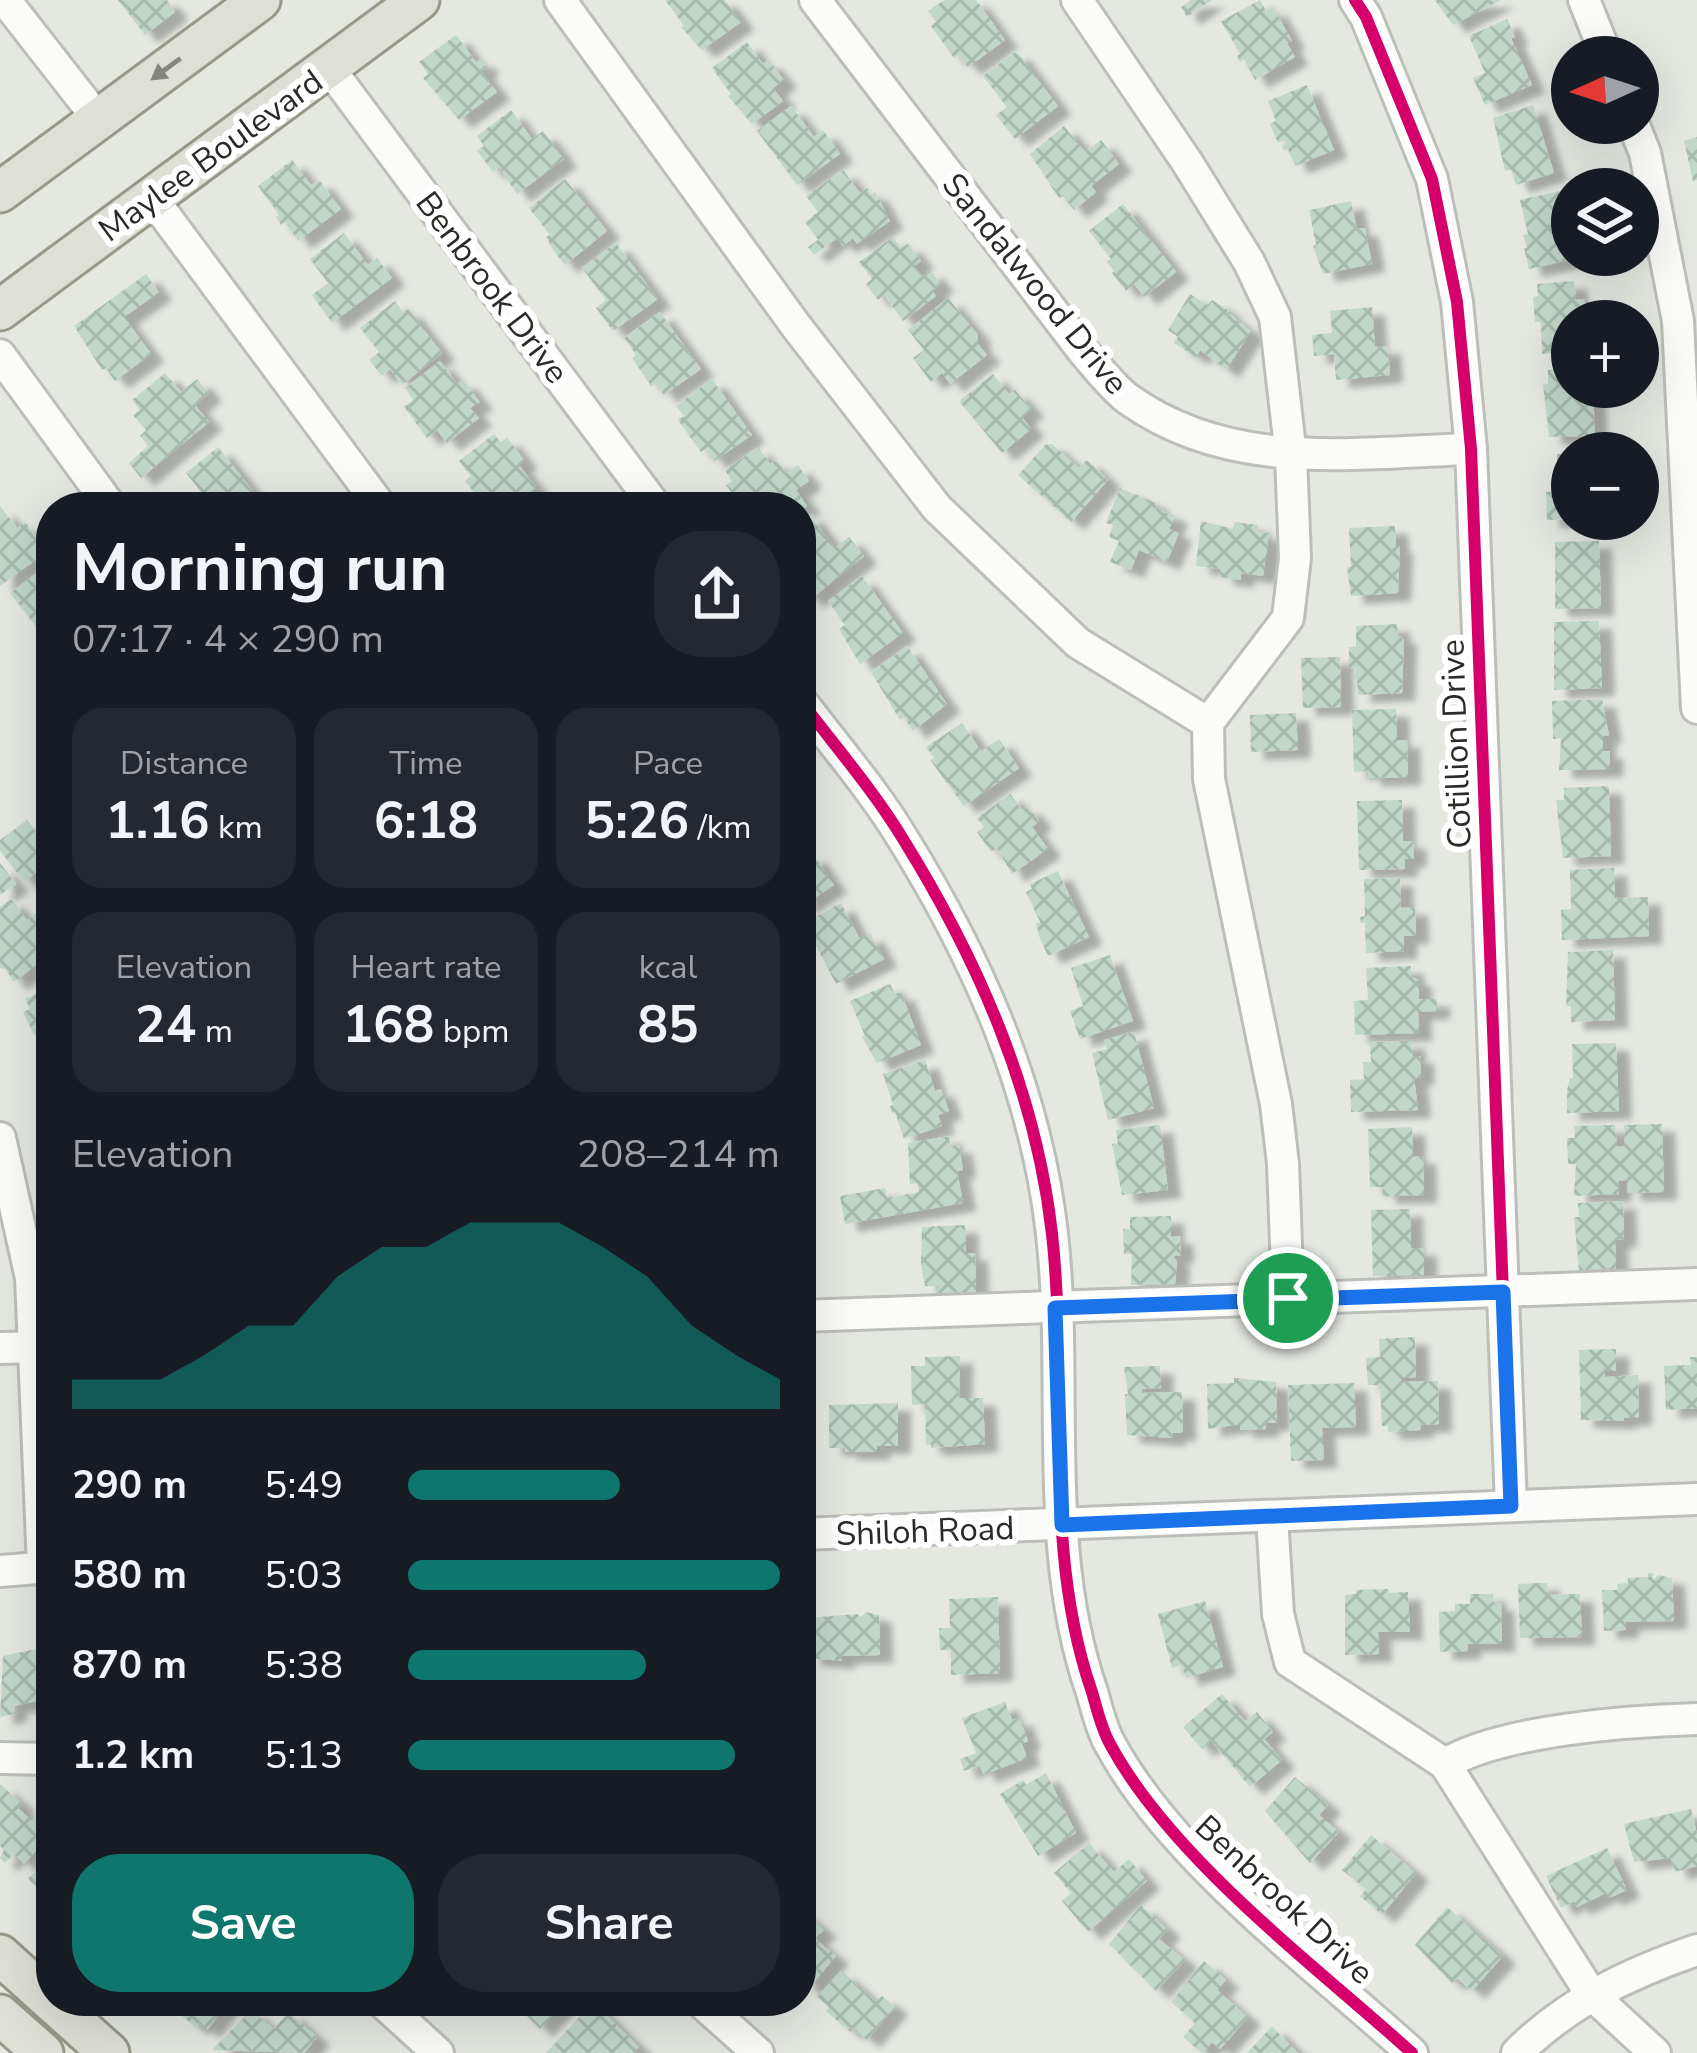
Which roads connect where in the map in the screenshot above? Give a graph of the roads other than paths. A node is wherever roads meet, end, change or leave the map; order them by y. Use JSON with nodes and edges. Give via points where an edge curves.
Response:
{"nodes":[{"id":1,"x":5,"y":0,"type":"edge"},
{"id":2,"x":260,"y":0,"type":"edge"},
{"id":3,"x":419,"y":0,"type":"edge"},
{"id":4,"x":560,"y":0,"type":"edge"},
{"id":5,"x":815,"y":0,"type":"edge"},
{"id":6,"x":1077,"y":0,"type":"edge"},
{"id":7,"x":1355,"y":0,"type":"edge"},
{"id":8,"x":1584,"y":0,"type":"edge"},
{"id":9,"x":1599,"y":36,"type":"edge"},
{"id":10,"x":329,"y":68,"type":"junction"},
{"id":11,"x":98,"y":119,"type":"junction"},
{"id":12,"x":1641,"y":144,"type":"edge"},
{"id":13,"x":0,"y":192,"type":"edge"},
{"id":14,"x":152,"y":198,"type":"junction"},
{"id":15,"x":0,"y":310,"type":"edge"},
{"id":16,"x":0,"y":355,"type":"edge"},
{"id":17,"x":1471,"y":449,"type":"junction"},
{"id":18,"x":1291,"y":456,"type":"junction"},
{"id":19,"x":101,"y":492,"type":"edge"},
{"id":20,"x":370,"y":492,"type":"edge"},
{"id":21,"x":645,"y":492,"type":"edge"},
{"id":22,"x":1697,"y":708,"type":"edge"},
{"id":23,"x":816,"y":721,"type":"edge"},
{"id":24,"x":1208,"y":723,"type":"junction"},
{"id":25,"x":0,"y":1138,"type":"edge"},
{"id":26,"x":1697,"y":1284,"type":"edge"},
{"id":27,"x":1503,"y":1292,"type":"junction"},
{"id":28,"x":1288,"y":1298,"type":"junction"},
{"id":29,"x":1055,"y":1308,"type":"junction"},
{"id":30,"x":816,"y":1316,"type":"edge"},
{"id":31,"x":36,"y":1347,"type":"joint"},
{"id":32,"x":0,"y":1348,"type":"edge"},
{"id":33,"x":1697,"y":1499,"type":"edge"},
{"id":34,"x":1511,"y":1506,"type":"junction"},
{"id":35,"x":1272,"y":1517,"type":"junction"},
{"id":36,"x":1062,"y":1525,"type":"junction"},
{"id":37,"x":816,"y":1533,"type":"edge"},
{"id":38,"x":36,"y":1568,"type":"edge"},
{"id":39,"x":0,"y":1570,"type":"edge"},
{"id":40,"x":1697,"y":1719,"type":"edge"},
{"id":41,"x":0,"y":1758,"type":"edge"},
{"id":42,"x":36,"y":1759,"type":"edge"},
{"id":43,"x":1444,"y":1764,"type":"junction"},
{"id":44,"x":1697,"y":1950,"type":"edge"},
{"id":45,"x":0,"y":1954,"type":"edge"},
{"id":46,"x":36,"y":1987,"type":"edge"},
{"id":47,"x":1591,"y":1994,"type":"junction"},
{"id":48,"x":0,"y":2015,"type":"edge"},
{"id":49,"x":68,"y":2016,"type":"edge"},
{"id":50,"x":397,"y":2016,"type":"edge"},
{"id":51,"x":717,"y":2016,"type":"edge"},
{"id":52,"x":43,"y":2053,"type":"edge"},
{"id":53,"x":109,"y":2053,"type":"edge"},
{"id":54,"x":438,"y":2053,"type":"edge"},
{"id":55,"x":758,"y":2053,"type":"edge"},
{"id":56,"x":1412,"y":2053,"type":"edge"},
{"id":57,"x":1517,"y":2053,"type":"edge"},
{"id":58,"x":1655,"y":2053,"type":"edge"}],
"edges":[{"from":1,"to":11,"type":"street"},
{"from":2,"to":11,"type":"main road","one_way":true},
{"from":3,"to":10,"type":"main road","name":"Maylee Boulevard"},
{"from":4,"to":24,"type":"street","via":[[937,508],[1078,643]]},
{"from":5,"to":18,"type":"street","name":"Sandalwood Drive","via":[[1125,397],[1180,430]]},
{"from":6,"to":18,"type":"street","via":[[1267,298]]},
{"from":7,"to":17,"type":"street","name":"Cotillion Drive","via":[[1432,179],[1457,302]]},
{"from":8,"to":9,"type":"street"},
{"from":10,"to":14,"type":"main road","name":"Maylee Boulevard"},
{"from":10,"to":21,"type":"street","name":"Benbrook Drive"},
{"from":11,"to":13,"type":"main road"},
{"from":12,"to":22,"type":"street","via":[[1678,321]]},
{"from":14,"to":15,"type":"main road","name":"Maylee Boulevard"},
{"from":14,"to":20,"type":"street"},
{"from":16,"to":19,"type":"street"},
{"from":17,"to":18,"type":"street","name":"Sandalwood Drive"},
{"from":17,"to":27,"type":"street","name":"Cotillion Drive"},
{"from":18,"to":24,"type":"street","via":[[1288,618]]},
{"from":23,"to":29,"type":"street","name":"Benbrook Drive","via":[[901,835],[1002,1028],[1033,1126]]},
{"from":24,"to":28,"type":"street","via":[[1214,814],[1276,1104]]},
{"from":25,"to":31,"type":"street","via":[[31,1278]]},
{"from":26,"to":27,"type":"street"},
{"from":27,"to":28,"type":"street"},
{"from":27,"to":34,"type":"street","name":"Cotillion Drive"},
{"from":28,"to":29,"type":"street"},
{"from":29,"to":30,"type":"street"},
{"from":29,"to":36,"type":"street","name":"Benbrook Drive"},
{"from":31,"to":32,"type":"street"},
{"from":33,"to":34,"type":"street","name":"Shiloh Road"},
{"from":34,"to":35,"type":"street","name":"Shiloh Road"},
{"from":35,"to":36,"type":"street","name":"Shiloh Road"},
{"from":35,"to":43,"type":"street","via":[[1290,1663]]},
{"from":36,"to":37,"type":"street","name":"Shiloh Road"},
{"from":36,"to":56,"type":"street","name":"Benbrook Drive","via":[[1070,1608],[1109,1742],[1207,1869]]},
{"from":38,"to":39,"type":"street"},
{"from":40,"to":43,"type":"street","via":[[1554,1733],[1467,1751]]},
{"from":41,"to":42,"type":"street"},
{"from":43,"to":47,"type":"street"},
{"from":44,"to":47,"type":"street"},
{"from":45,"to":46,"type":"main road"},
{"from":47,"to":57,"type":"street"},
{"from":47,"to":58,"type":"street"},
{"from":48,"to":52,"type":"main road"},
{"from":49,"to":53,"type":"main road"},
{"from":50,"to":54,"type":"street"},
{"from":51,"to":55,"type":"street"}]}
